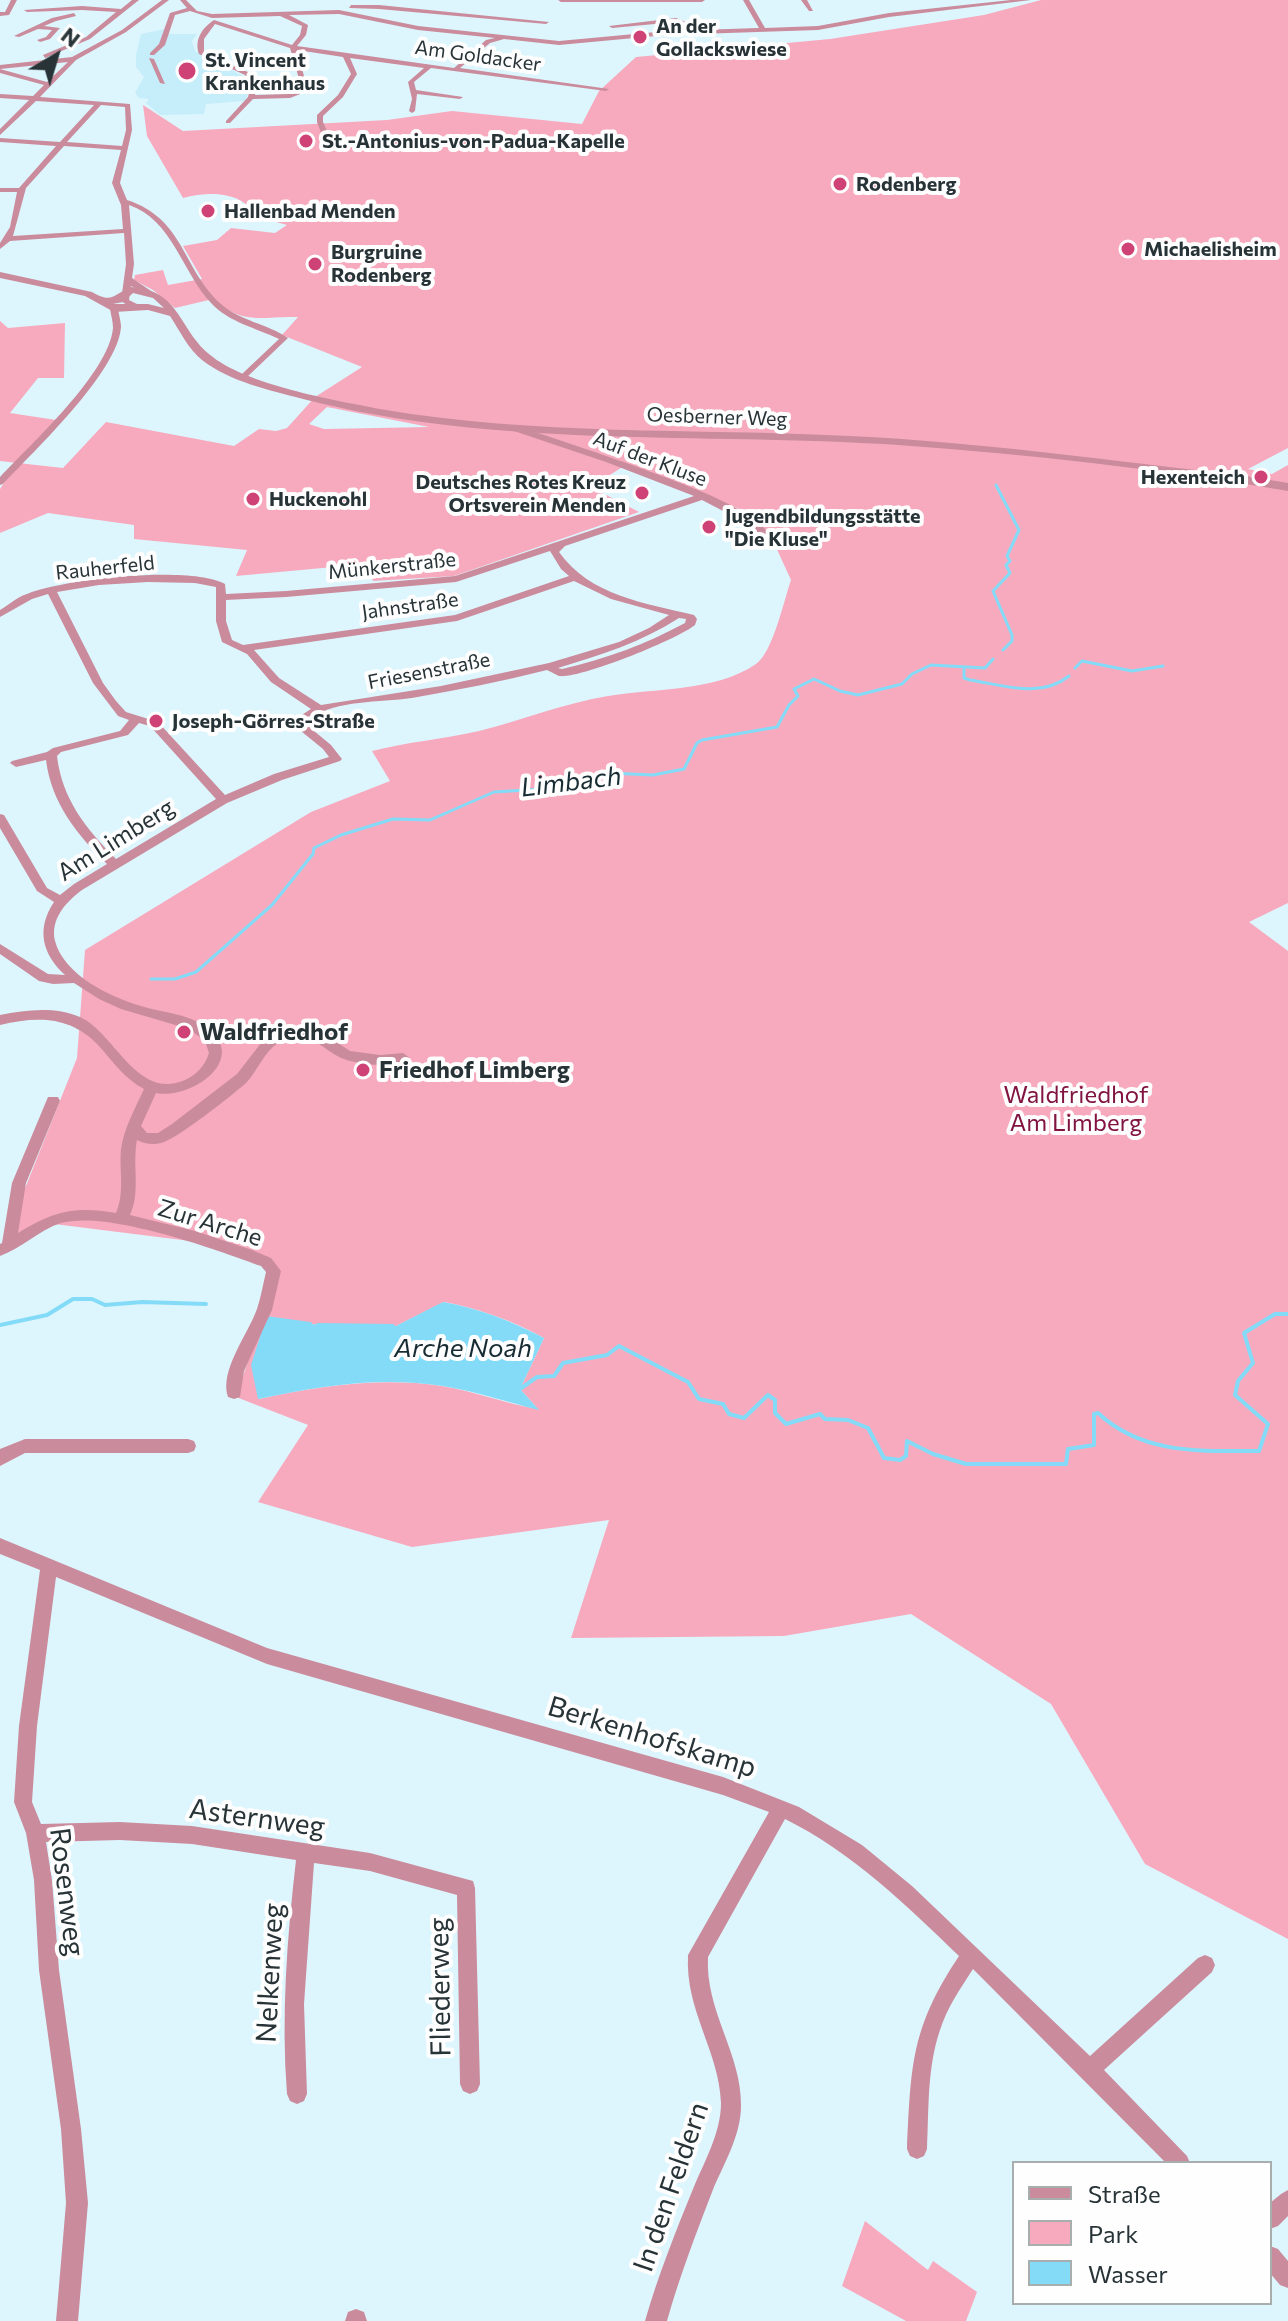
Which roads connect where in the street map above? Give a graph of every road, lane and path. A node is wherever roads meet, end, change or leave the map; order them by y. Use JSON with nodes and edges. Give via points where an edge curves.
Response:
{"nodes":[{"id":1,"x":61,"y":0,"type":"edge"},
{"id":2,"x":134,"y":0,"type":"edge"},
{"id":3,"x":166,"y":0,"type":"edge"},
{"id":4,"x":183,"y":0,"type":"edge"},
{"id":5,"x":561,"y":0,"type":"edge"},
{"id":6,"x":702,"y":0,"type":"edge"},
{"id":7,"x":746,"y":0,"type":"edge"},
{"id":8,"x":804,"y":0,"type":"edge"},
{"id":9,"x":933,"y":0,"type":"edge"},
{"id":10,"x":1028,"y":0,"type":"edge"},
{"id":11,"x":306,"y":1,"type":"edge"},
{"id":12,"x":612,"y":2,"type":"edge"},
{"id":13,"x":438,"y":3,"type":"dead end"},
{"id":14,"x":0,"y":7,"type":"edge"},
{"id":15,"x":88,"y":8,"type":"junction"},
{"id":16,"x":8,"y":9,"type":"edge"},
{"id":17,"x":56,"y":9,"type":"junction"},
{"id":18,"x":190,"y":9,"type":"junction"},
{"id":19,"x":27,"y":10,"type":"dead end"},
{"id":20,"x":611,"y":10,"type":"dead end"},
{"id":21,"x":811,"y":10,"type":"dead end"},
{"id":22,"x":941,"y":10,"type":"junction"},
{"id":23,"x":122,"y":11,"type":"junction"},
{"id":24,"x":299,"y":12,"type":"junction"},
{"id":25,"x":339,"y":12,"type":"junction"},
{"id":26,"x":429,"y":12,"type":"junction"},
{"id":27,"x":279,"y":13,"type":"junction"},
{"id":28,"x":213,"y":19,"type":"junction"},
{"id":29,"x":546,"y":22,"type":"dead end"},
{"id":30,"x":36,"y":28,"type":"junction"},
{"id":31,"x":612,"y":30,"type":"junction"},
{"id":32,"x":763,"y":30,"type":"junction"},
{"id":33,"x":17,"y":39,"type":"dead end"},
{"id":34,"x":40,"y":40,"type":"dead end"},
{"id":35,"x":536,"y":42,"type":"junction"},
{"id":36,"x":293,"y":48,"type":"junction"},
{"id":37,"x":345,"y":54,"type":"junction"},
{"id":38,"x":4,"y":58,"type":"edge"},
{"id":39,"x":74,"y":59,"type":"junction"},
{"id":40,"x":431,"y":65,"type":"junction"},
{"id":41,"x":457,"y":68,"type":"junction"},
{"id":42,"x":0,"y":69,"type":"edge"},
{"id":43,"x":163,"y":83,"type":"dead end"},
{"id":44,"x":48,"y":84,"type":"junction"},
{"id":45,"x":606,"y":89,"type":"dead end"},
{"id":46,"x":413,"y":92,"type":"junction"},
{"id":47,"x":0,"y":96,"type":"edge"},
{"id":48,"x":251,"y":97,"type":"junction"},
{"id":49,"x":460,"y":97,"type":"dead end"},
{"id":50,"x":34,"y":98,"type":"junction"},
{"id":51,"x":100,"y":102,"type":"junction"},
{"id":52,"x":412,"y":111,"type":"dead end"},
{"id":53,"x":228,"y":122,"type":"dead end"},
{"id":54,"x":0,"y":133,"type":"edge"},
{"id":55,"x":0,"y":140,"type":"edge"},
{"id":56,"x":59,"y":144,"type":"junction"},
{"id":57,"x":330,"y":146,"type":"dead end"},
{"id":58,"x":124,"y":148,"type":"junction"},
{"id":59,"x":0,"y":190,"type":"edge"},
{"id":60,"x":21,"y":190,"type":"junction"},
{"id":61,"x":123,"y":201,"type":"junction"},
{"id":62,"x":126,"y":231,"type":"junction"},
{"id":63,"x":10,"y":239,"type":"junction"},
{"id":64,"x":0,"y":247,"type":"edge"},
{"id":65,"x":0,"y":275,"type":"edge"},
{"id":66,"x":127,"y":276,"type":"junction"},
{"id":67,"x":147,"y":291,"type":"junction"},
{"id":68,"x":124,"y":293,"type":"junction"},
{"id":69,"x":158,"y":298,"type":"junction"},
{"id":70,"x":110,"y":306,"type":"junction"},
{"id":71,"x":138,"y":307,"type":"junction"},
{"id":72,"x":175,"y":315,"type":"junction"},
{"id":73,"x":245,"y":376,"type":"junction"},
{"id":74,"x":514,"y":428,"type":"junction"},
{"id":75,"x":0,"y":482,"type":"edge"},
{"id":76,"x":1288,"y":487,"type":"edge"},
{"id":77,"x":701,"y":497,"type":"junction"},
{"id":78,"x":767,"y":536,"type":"dead end"},
{"id":79,"x":560,"y":544,"type":"junction"},
{"id":80,"x":576,"y":577,"type":"junction"},
{"id":81,"x":220,"y":591,"type":"junction"},
{"id":82,"x":52,"y":592,"type":"junction"},
{"id":83,"x":0,"y":614,"type":"edge"},
{"id":84,"x":243,"y":648,"type":"junction"},
{"id":85,"x":318,"y":708,"type":"junction"},
{"id":86,"x":135,"y":720,"type":"junction"},
{"id":87,"x":51,"y":755,"type":"junction"},
{"id":88,"x":16,"y":763,"type":"dead end"},
{"id":89,"x":223,"y":800,"type":"junction"},
{"id":90,"x":0,"y":818,"type":"edge"},
{"id":91,"x":115,"y":865,"type":"junction"},
{"id":92,"x":61,"y":901,"type":"junction"},
{"id":93,"x":0,"y":948,"type":"edge"},
{"id":94,"x":75,"y":978,"type":"junction"},
{"id":95,"x":0,"y":1020,"type":"edge"},
{"id":96,"x":403,"y":1058,"type":"dead end"},
{"id":97,"x":152,"y":1087,"type":"junction"},
{"id":98,"x":53,"y":1101,"type":"dead end"},
{"id":99,"x":133,"y":1127,"type":"junction"},
{"id":100,"x":121,"y":1219,"type":"junction"},
{"id":101,"x":5,"y":1248,"type":"edge"},
{"id":102,"x":234,"y":1392,"type":"dead end"},
{"id":103,"x":188,"y":1446,"type":"dead end"},
{"id":104,"x":0,"y":1459,"type":"edge"},
{"id":105,"x":0,"y":1546,"type":"edge"},
{"id":106,"x":49,"y":1567,"type":"junction"},
{"id":107,"x":781,"y":1808,"type":"junction"},
{"id":108,"x":35,"y":1833,"type":"junction"},
{"id":109,"x":306,"y":1854,"type":"junction"},
{"id":110,"x":466,"y":1888,"type":"joint"},
{"id":111,"x":971,"y":1955,"type":"junction"},
{"id":112,"x":1205,"y":1965,"type":"dead end"},
{"id":113,"x":1090,"y":2069,"type":"junction"},
{"id":114,"x":470,"y":2084,"type":"dead end"},
{"id":115,"x":297,"y":2094,"type":"dead end"},
{"id":116,"x":917,"y":2149,"type":"dead end"},
{"id":117,"x":1178,"y":2161,"type":"edge"},
{"id":118,"x":1288,"y":2201,"type":"edge"},
{"id":119,"x":1272,"y":2216,"type":"edge"},
{"id":120,"x":1272,"y":2259,"type":"edge"},
{"id":121,"x":1288,"y":2277,"type":"edge"},
{"id":122,"x":67,"y":2321,"type":"edge"},
{"id":123,"x":656,"y":2321,"type":"edge"}],
"edges":[{"from":1,"to":17,"type":"street"},
{"from":2,"to":23,"type":"street"},
{"from":3,"to":39,"type":"street"},
{"from":4,"to":18,"type":"street"},
{"from":5,"to":12,"type":"street"},
{"from":6,"to":12,"type":"street"},
{"from":7,"to":32,"type":"street"},
{"from":8,"to":21,"type":"street"},
{"from":9,"to":22,"type":"street"},
{"from":10,"to":22,"type":"street"},
{"from":11,"to":24,"type":"street"},
{"from":12,"to":20,"type":"street"},
{"from":13,"to":26,"type":"street"},
{"from":14,"to":16,"type":"street"},
{"from":15,"to":17,"type":"street"},
{"from":15,"to":23,"type":"street"},
{"from":15,"to":30,"type":"street"},
{"from":17,"to":19,"type":"street"},
{"from":18,"to":28,"type":"street","name":"Am Goldacker"},
{"from":18,"to":43,"type":"street","via":[[172,14],[162,45],[152,56]]},
{"from":22,"to":32,"type":"street","via":[[818,28]]},
{"from":23,"to":38,"type":"street","via":[[66,49]]},
{"from":24,"to":25,"type":"street"},
{"from":24,"to":27,"type":"street"},
{"from":25,"to":26,"type":"street","via":[[363,6]]},
{"from":25,"to":35,"type":"street"},
{"from":26,"to":29,"type":"street"},
{"from":27,"to":28,"type":"street"},
{"from":27,"to":36,"type":"street","via":[[305,25]]},
{"from":28,"to":36,"type":"street","name":"Am Goldacker"},
{"from":28,"to":48,"type":"street","via":[[202,34],[201,53],[248,74],[254,85]]},
{"from":30,"to":33,"type":"street"},
{"from":30,"to":34,"type":"street","via":[[57,28]]},
{"from":31,"to":31,"type":"street","via":[[688,24],[676,20]]},
{"from":31,"to":32,"type":"street"},
{"from":31,"to":35,"type":"street"},
{"from":35,"to":41,"type":"street","via":[[492,39]]},
{"from":36,"to":37,"type":"street","name":"Am Goldacker"},
{"from":36,"to":48,"type":"street","via":[[306,90]]},
{"from":37,"to":40,"type":"street","name":"Am Goldacker"},
{"from":37,"to":57,"type":"street","via":[[354,74],[341,96],[320,115]]},
{"from":38,"to":42,"type":"street"},
{"from":39,"to":42,"type":"street"},
{"from":39,"to":44,"type":"street"},
{"from":40,"to":41,"type":"street","name":"Am Goldacker"},
{"from":40,"to":46,"type":"street","via":[[411,82]]},
{"from":41,"to":45,"type":"street","name":"Am Goldacker"},
{"from":42,"to":44,"type":"street"},
{"from":44,"to":50,"type":"street"},
{"from":46,"to":49,"type":"street"},
{"from":46,"to":52,"type":"street"},
{"from":47,"to":50,"type":"street"},
{"from":48,"to":53,"type":"street"},
{"from":50,"to":51,"type":"street"},
{"from":50,"to":54,"type":"street"},
{"from":51,"to":56,"type":"street"},
{"from":51,"to":58,"type":"street","via":[[127,104]]},
{"from":55,"to":56,"type":"street"},
{"from":56,"to":58,"type":"street"},
{"from":56,"to":60,"type":"street"},
{"from":58,"to":61,"type":"street","via":[[116,183]]},
{"from":59,"to":60,"type":"street"},
{"from":60,"to":63,"type":"street"},
{"from":61,"to":62,"type":"street"},
{"from":61,"to":73,"type":"street","via":[[138,204],[163,225],[217,306],[284,338]]},
{"from":62,"to":63,"type":"street"},
{"from":62,"to":66,"type":"street"},
{"from":63,"to":64,"type":"street"},
{"from":65,"to":70,"type":"street","via":[[68,289]]},
{"from":66,"to":67,"type":"street","name":"Oesberner Weg"},
{"from":66,"to":68,"type":"street"},
{"from":67,"to":68,"type":"street"},
{"from":67,"to":69,"type":"street","name":"Oesberner Weg"},
{"from":68,"to":70,"type":"street"},
{"from":68,"to":71,"type":"street","via":[[125,303]]},
{"from":69,"to":71,"type":"street"},
{"from":69,"to":72,"type":"street","name":"Oesberner Weg"},
{"from":70,"to":71,"type":"street"},
{"from":70,"to":75,"type":"street","via":[[118,332],[102,366]]},
{"from":71,"to":72,"type":"street"},
{"from":72,"to":73,"type":"street","name":"Oesberner Weg","via":[[204,356]]},
{"from":73,"to":74,"type":"street","name":"Oesberner Weg","via":[[380,412]]},
{"from":74,"to":76,"type":"street","name":"Oesberner Weg","via":[[870,440]]},
{"from":74,"to":77,"type":"street","name":"Auf der Kluse"},
{"from":77,"to":78,"type":"street","name":"Auf der Kluse","via":[[746,517]]},
{"from":77,"to":79,"type":"street","name":"Münkerstraße"},
{"from":79,"to":80,"type":"street","via":[[555,554]]},
{"from":79,"to":81,"type":"street","name":"Münkerstraße","via":[[456,579]]},
{"from":80,"to":84,"type":"street","name":"Jahnstraße","via":[[470,615]]},
{"from":80,"to":85,"type":"street","name":"Friesenstraße","via":[[605,593],[684,615],[692,619],[690,625],[628,654],[561,673],[547,666]]},
{"from":81,"to":82,"type":"street","name":"Rauherfeld","via":[[143,580]]},
{"from":81,"to":84,"type":"street","via":[[225,639]]},
{"from":82,"to":83,"type":"street","name":"Rauherfeld","via":[[27,597]]},
{"from":82,"to":86,"type":"street","via":[[104,692],[122,714]]},
{"from":84,"to":85,"type":"street","via":[[286,689]]},
{"from":85,"to":89,"type":"street","name":"Am Limberg","via":[[304,718],[302,727],[336,759]]},
{"from":86,"to":87,"type":"street","via":[[124,733]]},
{"from":86,"to":89,"type":"street","via":[[154,724]]},
{"from":87,"to":88,"type":"street"},
{"from":87,"to":91,"type":"street","via":[[69,810]]},
{"from":89,"to":91,"type":"street","name":"Am Limberg"},
{"from":90,"to":92,"type":"street","via":[[43,891]]},
{"from":91,"to":92,"type":"street","name":"Am Limberg"},
{"from":92,"to":94,"type":"street","name":"Am Limberg","via":[[49,925],[49,943]]},
{"from":93,"to":94,"type":"street","via":[[46,980]]},
{"from":94,"to":97,"type":"street","name":"Am Limberg","via":[[114,1002],[190,1024],[212,1040],[215,1056],[198,1079],[172,1088]]},
{"from":95,"to":97,"type":"street","via":[[52,1015],[78,1022],[131,1076]]},
{"from":96,"to":99,"type":"street","via":[[347,1055],[316,1034],[291,1030],[270,1041],[242,1078],[167,1135],[144,1138]]},
{"from":97,"to":99,"type":"street"},
{"from":98,"to":101,"type":"street","via":[[19,1183]]},
{"from":99,"to":100,"type":"street","via":[[127,1156],[130,1198]]},
{"from":100,"to":101,"type":"street","name":"Zur Arche","via":[[61,1217]]},
{"from":100,"to":102,"type":"street","name":"Zur Arche","via":[[239,1251],[272,1267],[264,1310],[236,1371]]},
{"from":103,"to":104,"type":"street","via":[[25,1446]]},
{"from":105,"to":106,"type":"street","name":"Berkenhofskamp"},
{"from":106,"to":107,"type":"street","name":"Berkenhofskamp","via":[[267,1656],[605,1751]]},
{"from":106,"to":108,"type":"street","name":"Rosenweg","via":[[23,1802]]},
{"from":107,"to":111,"type":"street","name":"Berkenhofskamp","via":[[859,1855]]},
{"from":107,"to":123,"type":"street","name":"In den Feldern","via":[[698,1955],[698,1983],[731,2107]]},
{"from":108,"to":109,"type":"street","name":"Asternweg","via":[[192,1835]]},
{"from":108,"to":122,"type":"street","name":"Rosenweg","via":[[77,2203]]},
{"from":109,"to":110,"type":"street","name":"Asternweg","via":[[381,1864]]},
{"from":109,"to":115,"type":"street","name":"Nelkenweg","via":[[293,2057]]},
{"from":110,"to":114,"type":"street","name":"Fliederweg"},
{"from":111,"to":113,"type":"street","name":"Berkenhofskamp"},
{"from":111,"to":116,"type":"street","via":[[926,2042]]},
{"from":112,"to":113,"type":"street"},
{"from":113,"to":117,"type":"street","name":"Berkenhofskamp"},
{"from":118,"to":119,"type":"street"},
{"from":120,"to":121,"type":"street"}]}
